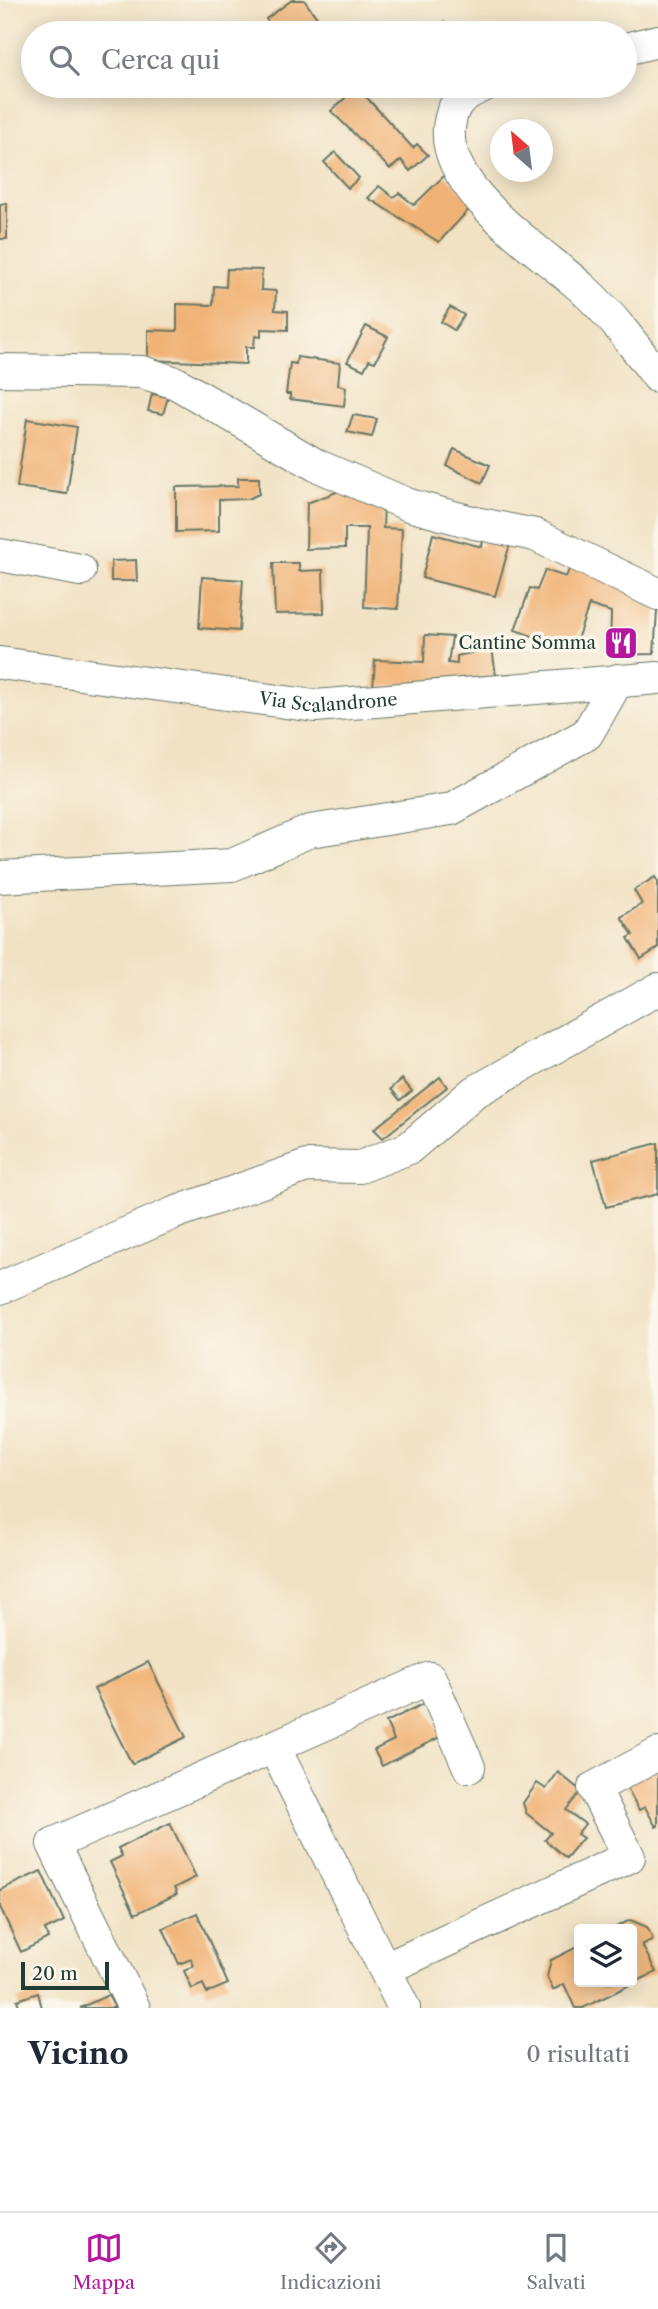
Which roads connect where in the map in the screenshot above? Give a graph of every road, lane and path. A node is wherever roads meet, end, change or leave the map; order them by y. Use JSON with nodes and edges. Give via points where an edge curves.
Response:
{"nodes":[{"id":1,"x":658,"y":41,"type":"edge"},
{"id":2,"x":637,"y":46,"type":"edge"},
{"id":3,"x":461,"y":98,"type":"edge"},
{"id":4,"x":0,"y":370,"type":"edge"},
{"id":5,"x":658,"y":377,"type":"edge"},
{"id":6,"x":0,"y":555,"type":"edge"},
{"id":7,"x":80,"y":570,"type":"dead end"},
{"id":8,"x":658,"y":594,"type":"edge"},
{"id":9,"x":0,"y":663,"type":"edge"},
{"id":10,"x":658,"y":678,"type":"edge"},
{"id":11,"x":618,"y":680,"type":"junction"},
{"id":12,"x":0,"y":877,"type":"edge"},
{"id":13,"x":658,"y":989,"type":"edge"},
{"id":14,"x":0,"y":1288,"type":"edge"},
{"id":15,"x":274,"y":1747,"type":"junction"},
{"id":16,"x":658,"y":1754,"type":"edge"},
{"id":17,"x":469,"y":1767,"type":"dead end"},
{"id":18,"x":385,"y":1969,"type":"junction"},
{"id":19,"x":134,"y":2008,"type":"edge"},
{"id":20,"x":404,"y":2008,"type":"edge"}],
"edges":[{"from":1,"to":2,"type":"street"},
{"from":3,"to":5,"type":"street","via":[[451,114],[448,143],[466,180],[498,218],[616,321]]},
{"from":4,"to":8,"type":"street","via":[[142,372],[176,383],[328,470],[409,505],[535,535]]},
{"from":6,"to":7,"type":"street"},
{"from":9,"to":11,"type":"street","name":"Via Scalandrone","via":[[315,706]]},
{"from":10,"to":11,"type":"street","name":"Via Scalandrone"},
{"from":11,"to":12,"type":"street","via":[[587,734],[451,808],[310,831],[232,865]]},
{"from":13,"to":14,"type":"street","via":[[473,1093],[409,1148],[360,1167],[307,1166],[174,1213]]},
{"from":15,"to":17,"type":"street","via":[[430,1678]]},
{"from":15,"to":18,"type":"street"},
{"from":15,"to":19,"type":"street","via":[[53,1844]]},
{"from":16,"to":18,"type":"street","via":[[594,1788],[629,1857]]},
{"from":18,"to":20,"type":"street"}]}
